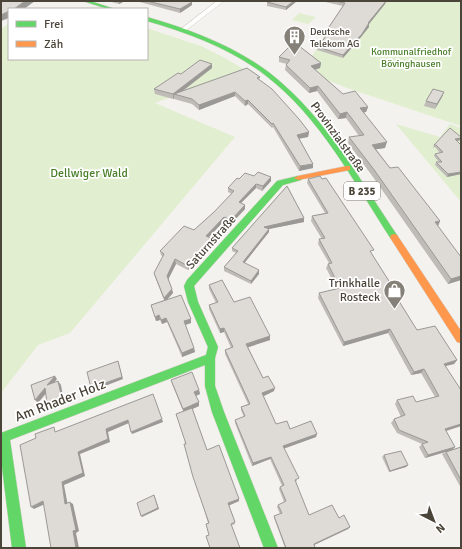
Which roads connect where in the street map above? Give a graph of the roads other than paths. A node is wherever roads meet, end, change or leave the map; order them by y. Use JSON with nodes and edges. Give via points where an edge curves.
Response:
{"nodes":[{"id":1,"x":85,"y":1,"type":"edge"},
{"id":2,"x":221,"y":1,"type":"edge"},
{"id":3,"x":110,"y":8,"type":"edge"},
{"id":4,"x":148,"y":19,"type":"edge"},
{"id":5,"x":183,"y":30,"type":"junction"},
{"id":6,"x":347,"y":168,"type":"junction"},
{"id":7,"x":461,"y":315,"type":"edge"},
{"id":8,"x":447,"y":319,"type":"junction"},
{"id":9,"x":461,"y":339,"type":"edge"},
{"id":10,"x":210,"y":358,"type":"junction"},
{"id":11,"x":20,"y":548,"type":"edge"},
{"id":12,"x":271,"y":548,"type":"edge"}],
"edges":[{"from":1,"to":3,"type":"main road"},
{"from":2,"to":5,"type":"street"},
{"from":4,"to":5,"type":"main road","name":"Provinzialstraße","number":"B 235"},
{"from":5,"to":6,"type":"main road","name":"Provinzialstraße","number":"B 235","via":[[236,55],[282,86],[322,131]]},
{"from":6,"to":8,"type":"main road","name":"Provinzialstraße","number":"B 235"},
{"from":6,"to":10,"type":"main road","name":"Saturnstraße","via":[[280,183],[192,280],[189,292],[213,347]]},
{"from":7,"to":8,"type":"street"},
{"from":8,"to":9,"type":"main road","name":"Provinzialstraße","number":"B 235"},
{"from":10,"to":11,"type":"main road","name":"Am Rhader Holz","via":[[4,436]]},
{"from":10,"to":12,"type":"main road","name":"Saturnstraße","via":[[210,386],[218,412]]}]}
